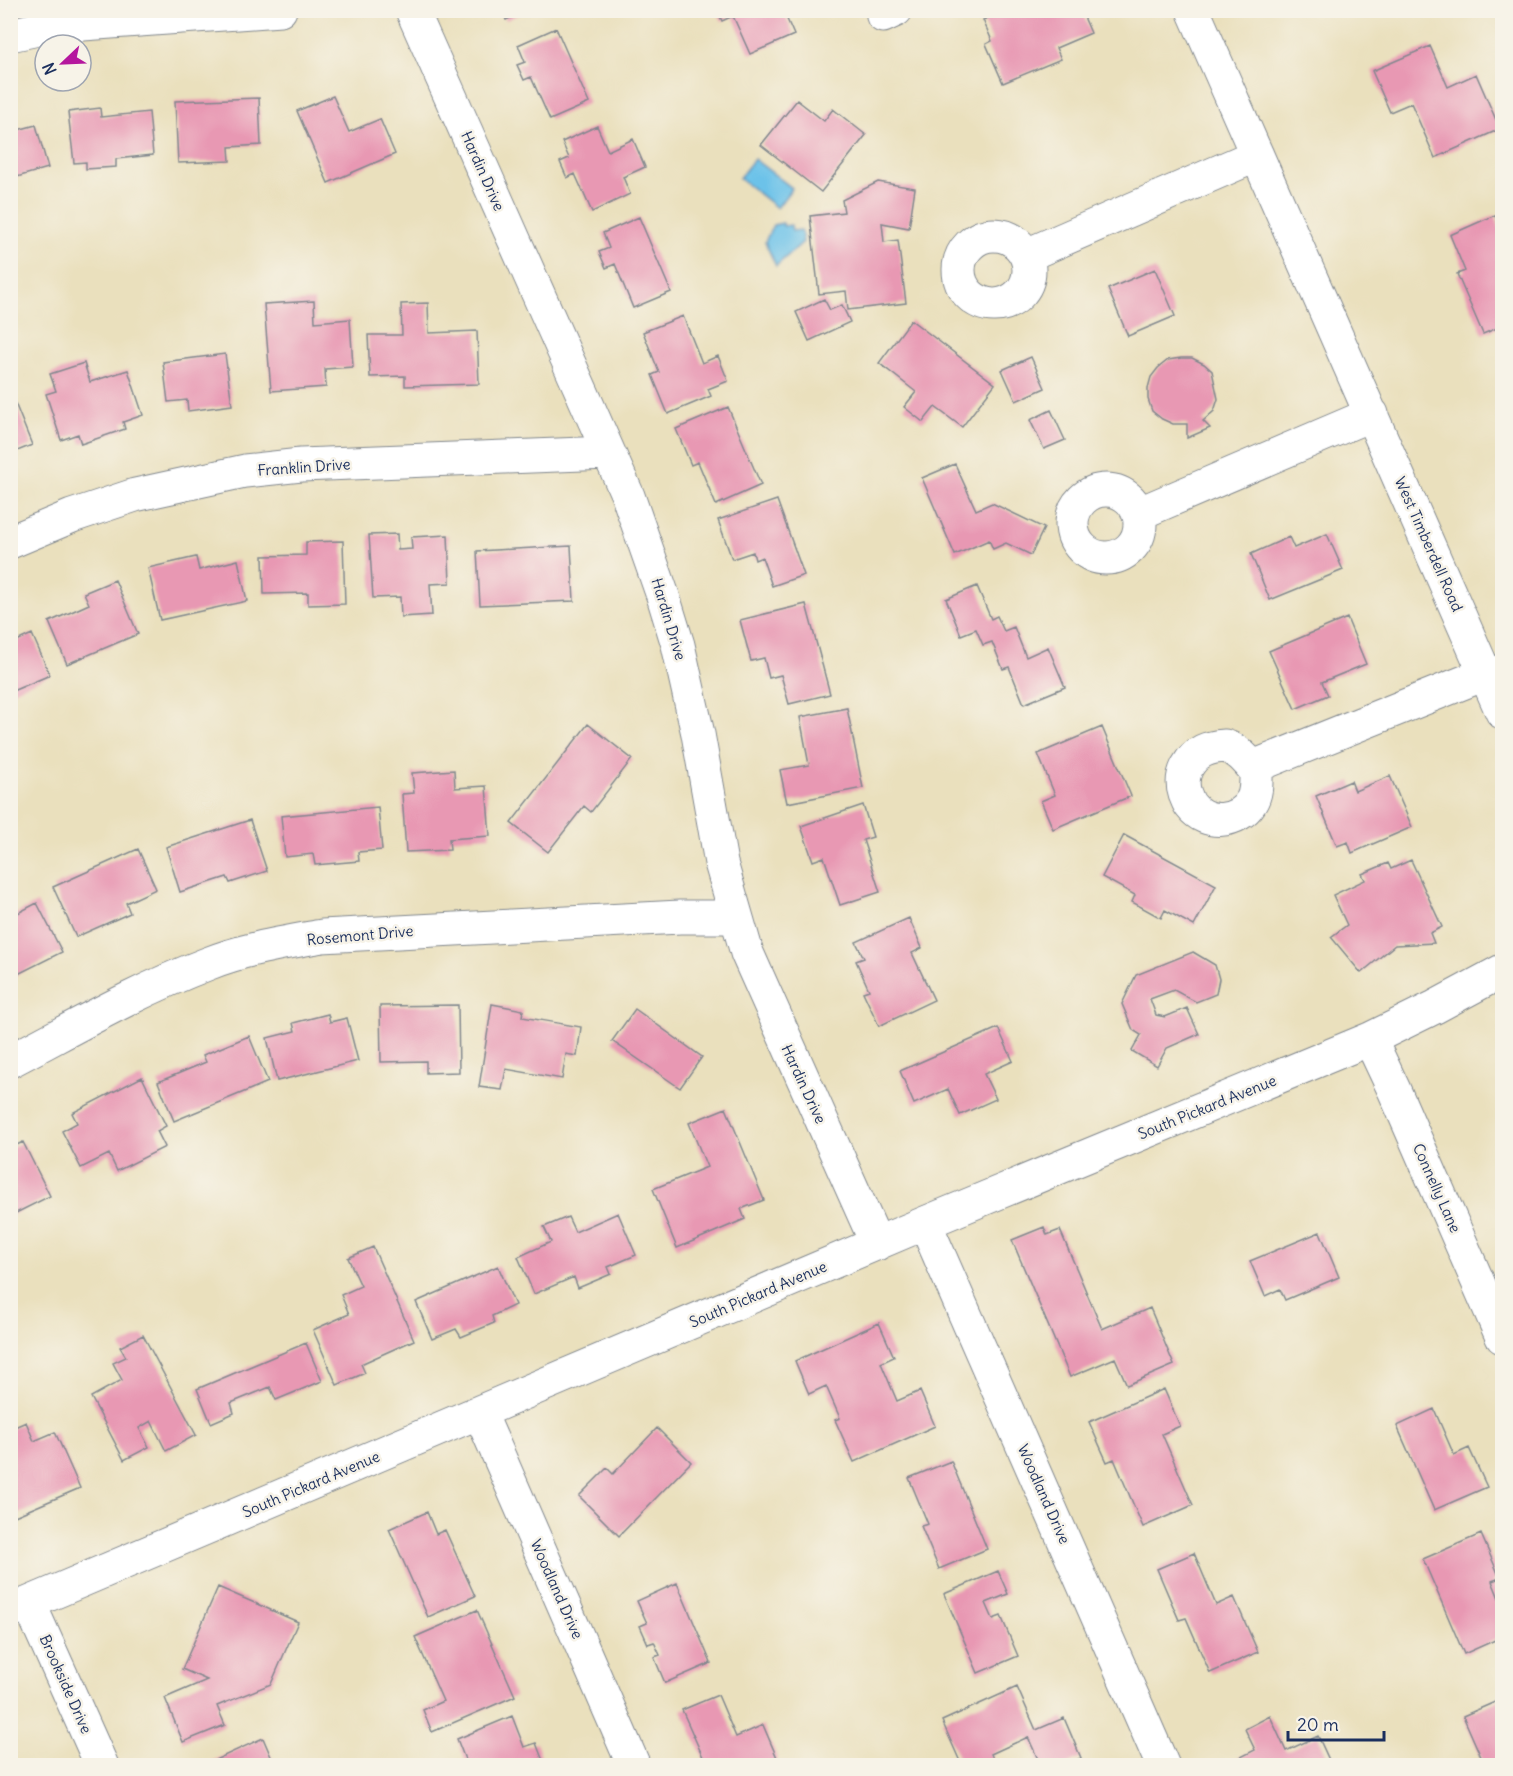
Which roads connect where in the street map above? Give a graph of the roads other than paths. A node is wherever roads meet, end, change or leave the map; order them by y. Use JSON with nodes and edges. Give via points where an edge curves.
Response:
{"nodes":[{"id":1,"x":280,"y":10,"type":"edge"},
{"id":2,"x":412,"y":10,"type":"edge"},
{"id":3,"x":1193,"y":10,"type":"edge"},
{"id":4,"x":10,"y":35,"type":"edge"},
{"id":5,"x":1257,"y":155,"type":"junction"},
{"id":6,"x":1027,"y":255,"type":"dead end"},
{"id":7,"x":1372,"y":414,"type":"junction"},
{"id":8,"x":608,"y":453,"type":"junction"},
{"id":9,"x":1140,"y":513,"type":"dead end"},
{"id":10,"x":10,"y":542,"type":"edge"},
{"id":11,"x":1487,"y":674,"type":"junction"},
{"id":12,"x":1503,"y":712,"type":"edge"},
{"id":13,"x":1253,"y":767,"type":"dead end"},
{"id":14,"x":735,"y":917,"type":"junction"},
{"id":15,"x":1503,"y":971,"type":"edge"},
{"id":16,"x":1370,"y":1039,"type":"junction"},
{"id":17,"x":10,"y":1061,"type":"edge"},
{"id":18,"x":925,"y":1223,"type":"junction"},
{"id":19,"x":877,"y":1244,"type":"junction"},
{"id":20,"x":1503,"y":1337,"type":"edge"},
{"id":21,"x":480,"y":1413,"type":"junction"},
{"id":22,"x":20,"y":1607,"type":"edge"},
{"id":23,"x":102,"y":1766,"type":"edge"},
{"id":24,"x":634,"y":1766,"type":"edge"},
{"id":25,"x":1163,"y":1766,"type":"edge"}],
"edges":[{"from":1,"to":4,"type":"street","via":[[83,24]]},
{"from":2,"to":8,"type":"street","name":"Hardin Drive"},
{"from":3,"to":5,"type":"street","name":"West Timberdell Road"},
{"from":5,"to":6,"type":"street"},
{"from":5,"to":7,"type":"street","name":"West Timberdell Road"},
{"from":7,"to":9,"type":"street"},
{"from":7,"to":11,"type":"street","name":"West Timberdell Road"},
{"from":8,"to":10,"type":"street","name":"Franklin Drive","via":[[301,465],[245,471],[135,495]]},
{"from":8,"to":14,"type":"street","name":"Hardin Drive","via":[[628,496],[678,645]]},
{"from":11,"to":12,"type":"street","name":"West Timberdell Road"},
{"from":11,"to":13,"type":"street"},
{"from":14,"to":17,"type":"street","name":"Rosemont Drive","via":[[322,936],[265,946],[209,963],[148,989]]},
{"from":14,"to":19,"type":"street","name":"Hardin Drive","via":[[771,1010]]},
{"from":15,"to":16,"type":"street","name":"South Pickard Avenue"},
{"from":16,"to":18,"type":"street","name":"South Pickard Avenue"},
{"from":16,"to":20,"type":"street","name":"Connelly Lane"},
{"from":18,"to":19,"type":"street","name":"South Pickard Avenue"},
{"from":18,"to":25,"type":"street","name":"Woodland Drive"},
{"from":19,"to":21,"type":"street","name":"South Pickard Avenue"},
{"from":21,"to":22,"type":"street","name":"South Pickard Avenue"},
{"from":21,"to":24,"type":"street","name":"Woodland Drive"},
{"from":22,"to":23,"type":"street","name":"Brookside Drive"}]}
